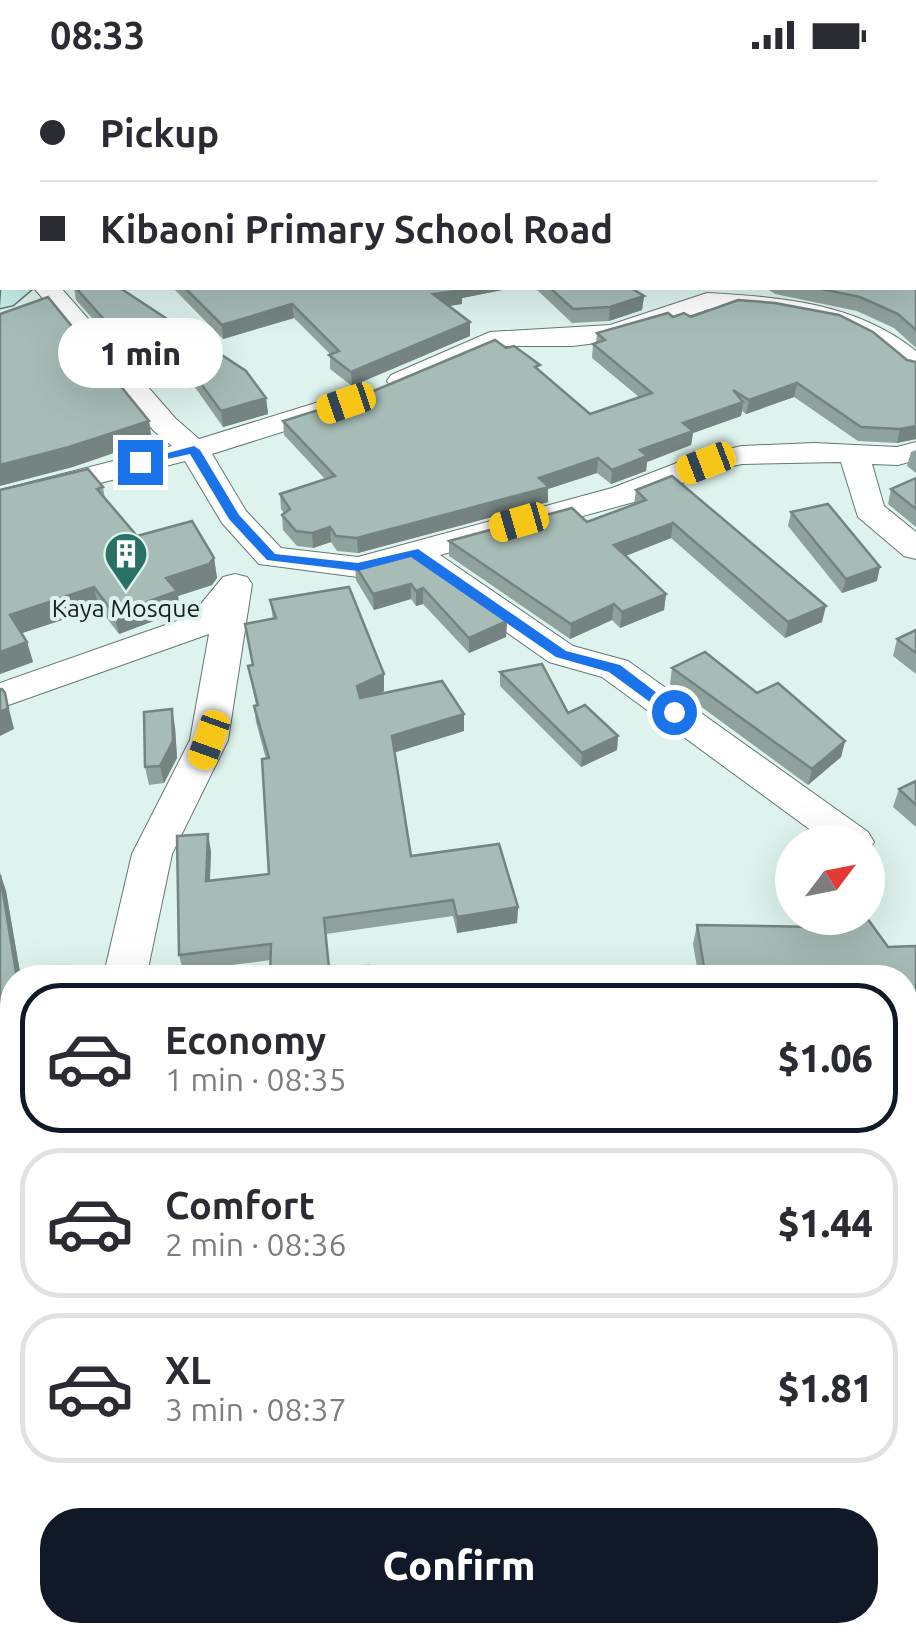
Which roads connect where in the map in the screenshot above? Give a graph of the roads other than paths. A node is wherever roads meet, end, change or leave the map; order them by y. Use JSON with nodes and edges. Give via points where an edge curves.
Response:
{"nodes":[{"id":1,"x":49,"y":290,"type":"edge"},
{"id":2,"x":715,"y":294,"type":"edge"},
{"id":3,"x":916,"y":365,"type":"edge"},
{"id":4,"x":194,"y":450,"type":"junction"},
{"id":5,"x":916,"y":451,"type":"edge"},
{"id":6,"x":854,"y":454,"type":"junction"},
{"id":7,"x":0,"y":500,"type":"edge"},
{"id":8,"x":916,"y":549,"type":"edge"},
{"id":9,"x":414,"y":552,"type":"junction"},
{"id":10,"x":358,"y":567,"type":"junction"},
{"id":11,"x":235,"y":584,"type":"junction"},
{"id":12,"x":0,"y":696,"type":"edge"},
{"id":13,"x":829,"y":825,"type":"edge"},
{"id":14,"x":127,"y":965,"type":"edge"}],
"edges":[{"from":1,"to":4,"type":"street"},
{"from":2,"to":3,"type":"street","via":[[845,320],[882,337]]},
{"from":2,"to":4,"type":"street","via":[[651,324],[592,337],[500,338],[370,393]]},
{"from":4,"to":7,"type":"street"},
{"from":4,"to":10,"type":"street","via":[[233,516],[271,558]]},
{"from":5,"to":6,"type":"street"},
{"from":6,"to":8,"type":"street","via":[[869,510]]},
{"from":6,"to":9,"type":"street","via":[[706,463],[623,495]]},
{"from":9,"to":10,"type":"street"},
{"from":9,"to":13,"type":"street","via":[[561,654],[614,668]]},
{"from":10,"to":11,"type":"street","via":[[300,564]]},
{"from":11,"to":12,"type":"street","via":[[203,624]]},
{"from":11,"to":14,"type":"street","via":[[209,740],[152,854]]}]}
